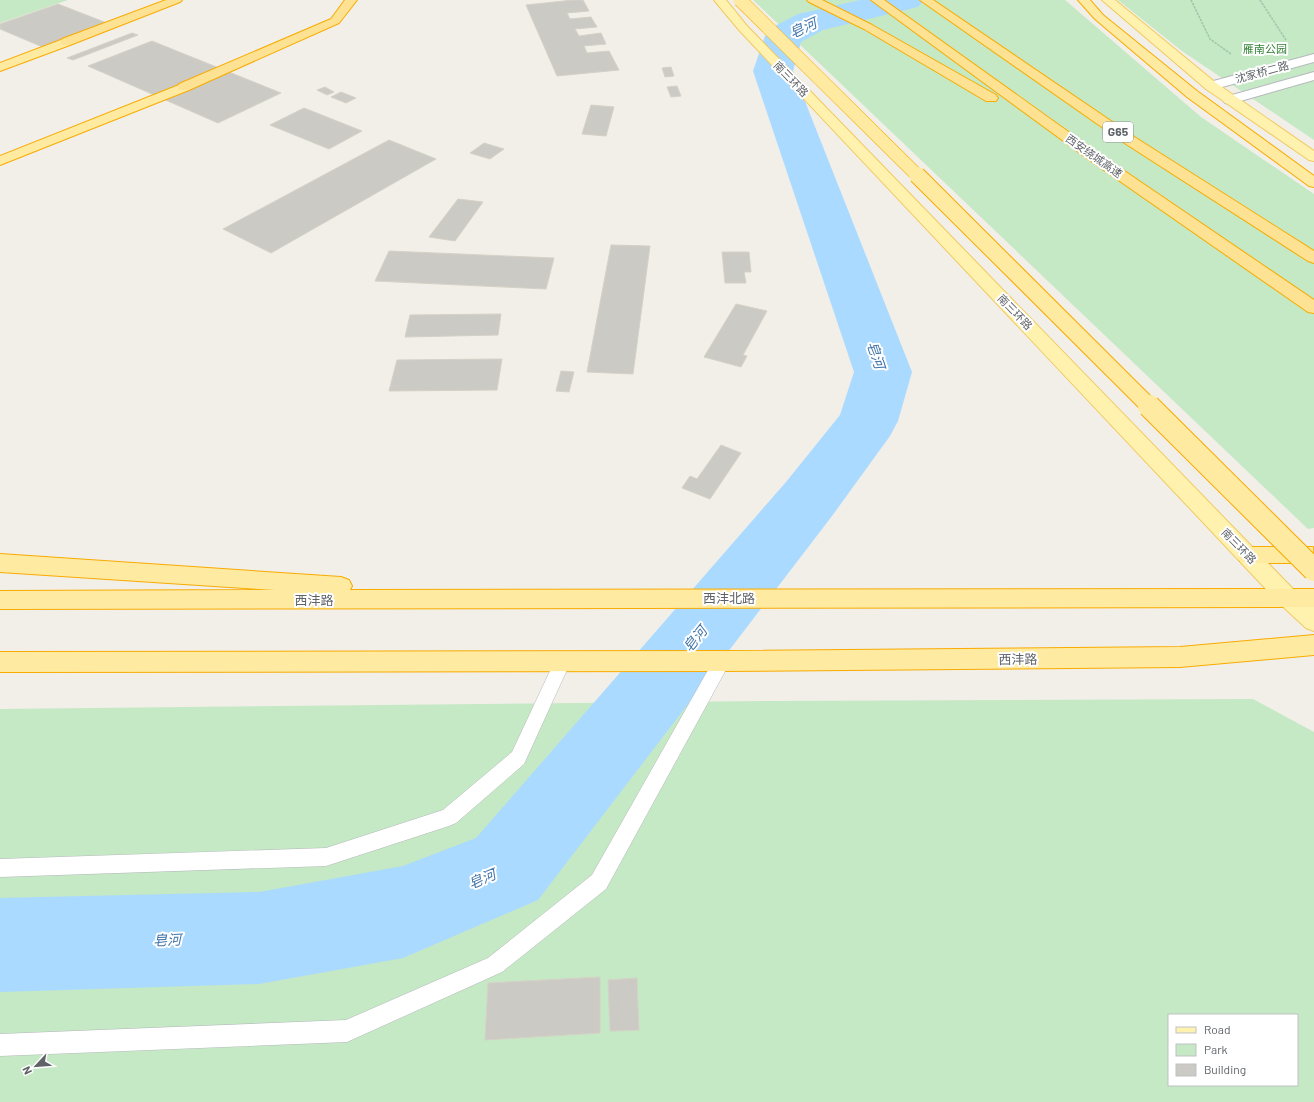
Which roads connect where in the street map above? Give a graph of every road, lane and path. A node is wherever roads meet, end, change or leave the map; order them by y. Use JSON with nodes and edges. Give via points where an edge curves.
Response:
{"nodes":[{"id":1,"x":176,"y":0,"type":"edge"},
{"id":2,"x":351,"y":0,"type":"edge"},
{"id":3,"x":720,"y":0,"type":"edge"},
{"id":4,"x":740,"y":0,"type":"edge"},
{"id":5,"x":813,"y":0,"type":"edge"},
{"id":6,"x":877,"y":0,"type":"edge"},
{"id":7,"x":926,"y":0,"type":"edge"},
{"id":8,"x":1084,"y":0,"type":"edge"},
{"id":9,"x":1108,"y":0,"type":"edge"},
{"id":10,"x":1260,"y":0,"type":"edge"},
{"id":11,"x":1314,"y":58,"type":"edge"},
{"id":12,"x":1301,"y":62,"type":"junction"},
{"id":13,"x":0,"y":67,"type":"edge"},
{"id":14,"x":1314,"y":76,"type":"edge"},
{"id":15,"x":1211,"y":86,"type":"junction"},
{"id":16,"x":1230,"y":100,"type":"junction"},
{"id":17,"x":1093,"y":156,"type":"junction"},
{"id":18,"x":1314,"y":157,"type":"edge"},
{"id":19,"x":0,"y":162,"type":"edge"},
{"id":20,"x":1314,"y":183,"type":"edge"},
{"id":21,"x":1314,"y":258,"type":"edge"},
{"id":22,"x":1314,"y":308,"type":"edge"},
{"id":23,"x":1248,"y":555,"type":"junction"},
{"id":24,"x":1314,"y":555,"type":"edge"},
{"id":25,"x":0,"y":563,"type":"edge"},
{"id":26,"x":1314,"y":570,"type":"edge"},
{"id":27,"x":628,"y":598,"type":"joint"},
{"id":28,"x":1288,"y":598,"type":"junction"},
{"id":29,"x":1314,"y":598,"type":"edge"},
{"id":30,"x":0,"y":600,"type":"edge"},
{"id":31,"x":530,"y":600,"type":"junction"},
{"id":32,"x":1314,"y":621,"type":"edge"},
{"id":33,"x":1314,"y":644,"type":"edge"},
{"id":34,"x":563,"y":661,"type":"junction"},
{"id":35,"x":722,"y":661,"type":"junction"},
{"id":36,"x":0,"y":662,"type":"edge"},
{"id":37,"x":0,"y":868,"type":"edge"},
{"id":38,"x":0,"y":1045,"type":"edge"}],
"edges":[{"from":1,"to":13,"type":"highway"},
{"from":2,"to":19,"type":"highway","via":[[335,21],[184,87]]},
{"from":3,"to":23,"type":"main road","name":"南三环路","via":[[743,28]]},
{"from":4,"to":26,"type":"highway","name":"南三环路","bridge":true},
{"from":5,"to":17,"type":"highway","via":[[868,27]]},
{"from":6,"to":17,"type":"highway","name":"西安绕城高速","number":"G65"},
{"from":7,"to":21,"type":"highway","number":"G65","via":[[1131,141]]},
{"from":8,"to":20,"type":"highway","via":[[1098,17],[1192,94]]},
{"from":9,"to":15,"type":"main road"},
{"from":10,"to":12,"type":"path"},
{"from":11,"to":12,"type":"street","name":"沈家桥二路"},
{"from":12,"to":15,"type":"street","name":"沈家桥二路"},
{"from":14,"to":16,"type":"street","name":"沈家桥二路"},
{"from":15,"to":16,"type":"main road"},
{"from":16,"to":18,"type":"main road"},
{"from":17,"to":22,"type":"highway","name":"西安绕城高速","number":"G65"},
{"from":23,"to":24,"type":"highway"},
{"from":23,"to":28,"type":"main road","name":"南三环路"},
{"from":25,"to":31,"type":"highway"},
{"from":27,"to":28,"type":"highway","name":"西沣北路"},
{"from":27,"to":31,"type":"highway","name":"西沣路"},
{"from":28,"to":29,"type":"highway"},
{"from":28,"to":32,"type":"main road","name":"南三环路"},
{"from":30,"to":31,"type":"highway","name":"西沣路"},
{"from":33,"to":35,"type":"highway","name":"西沣路","via":[[1180,657]]},
{"from":34,"to":35,"type":"highway"},
{"from":34,"to":36,"type":"highway"},
{"from":34,"to":37,"type":"lane","via":[[518,758],[449,817],[326,857]]},
{"from":35,"to":38,"type":"lane","via":[[599,882],[496,965],[347,1031]]}]}
